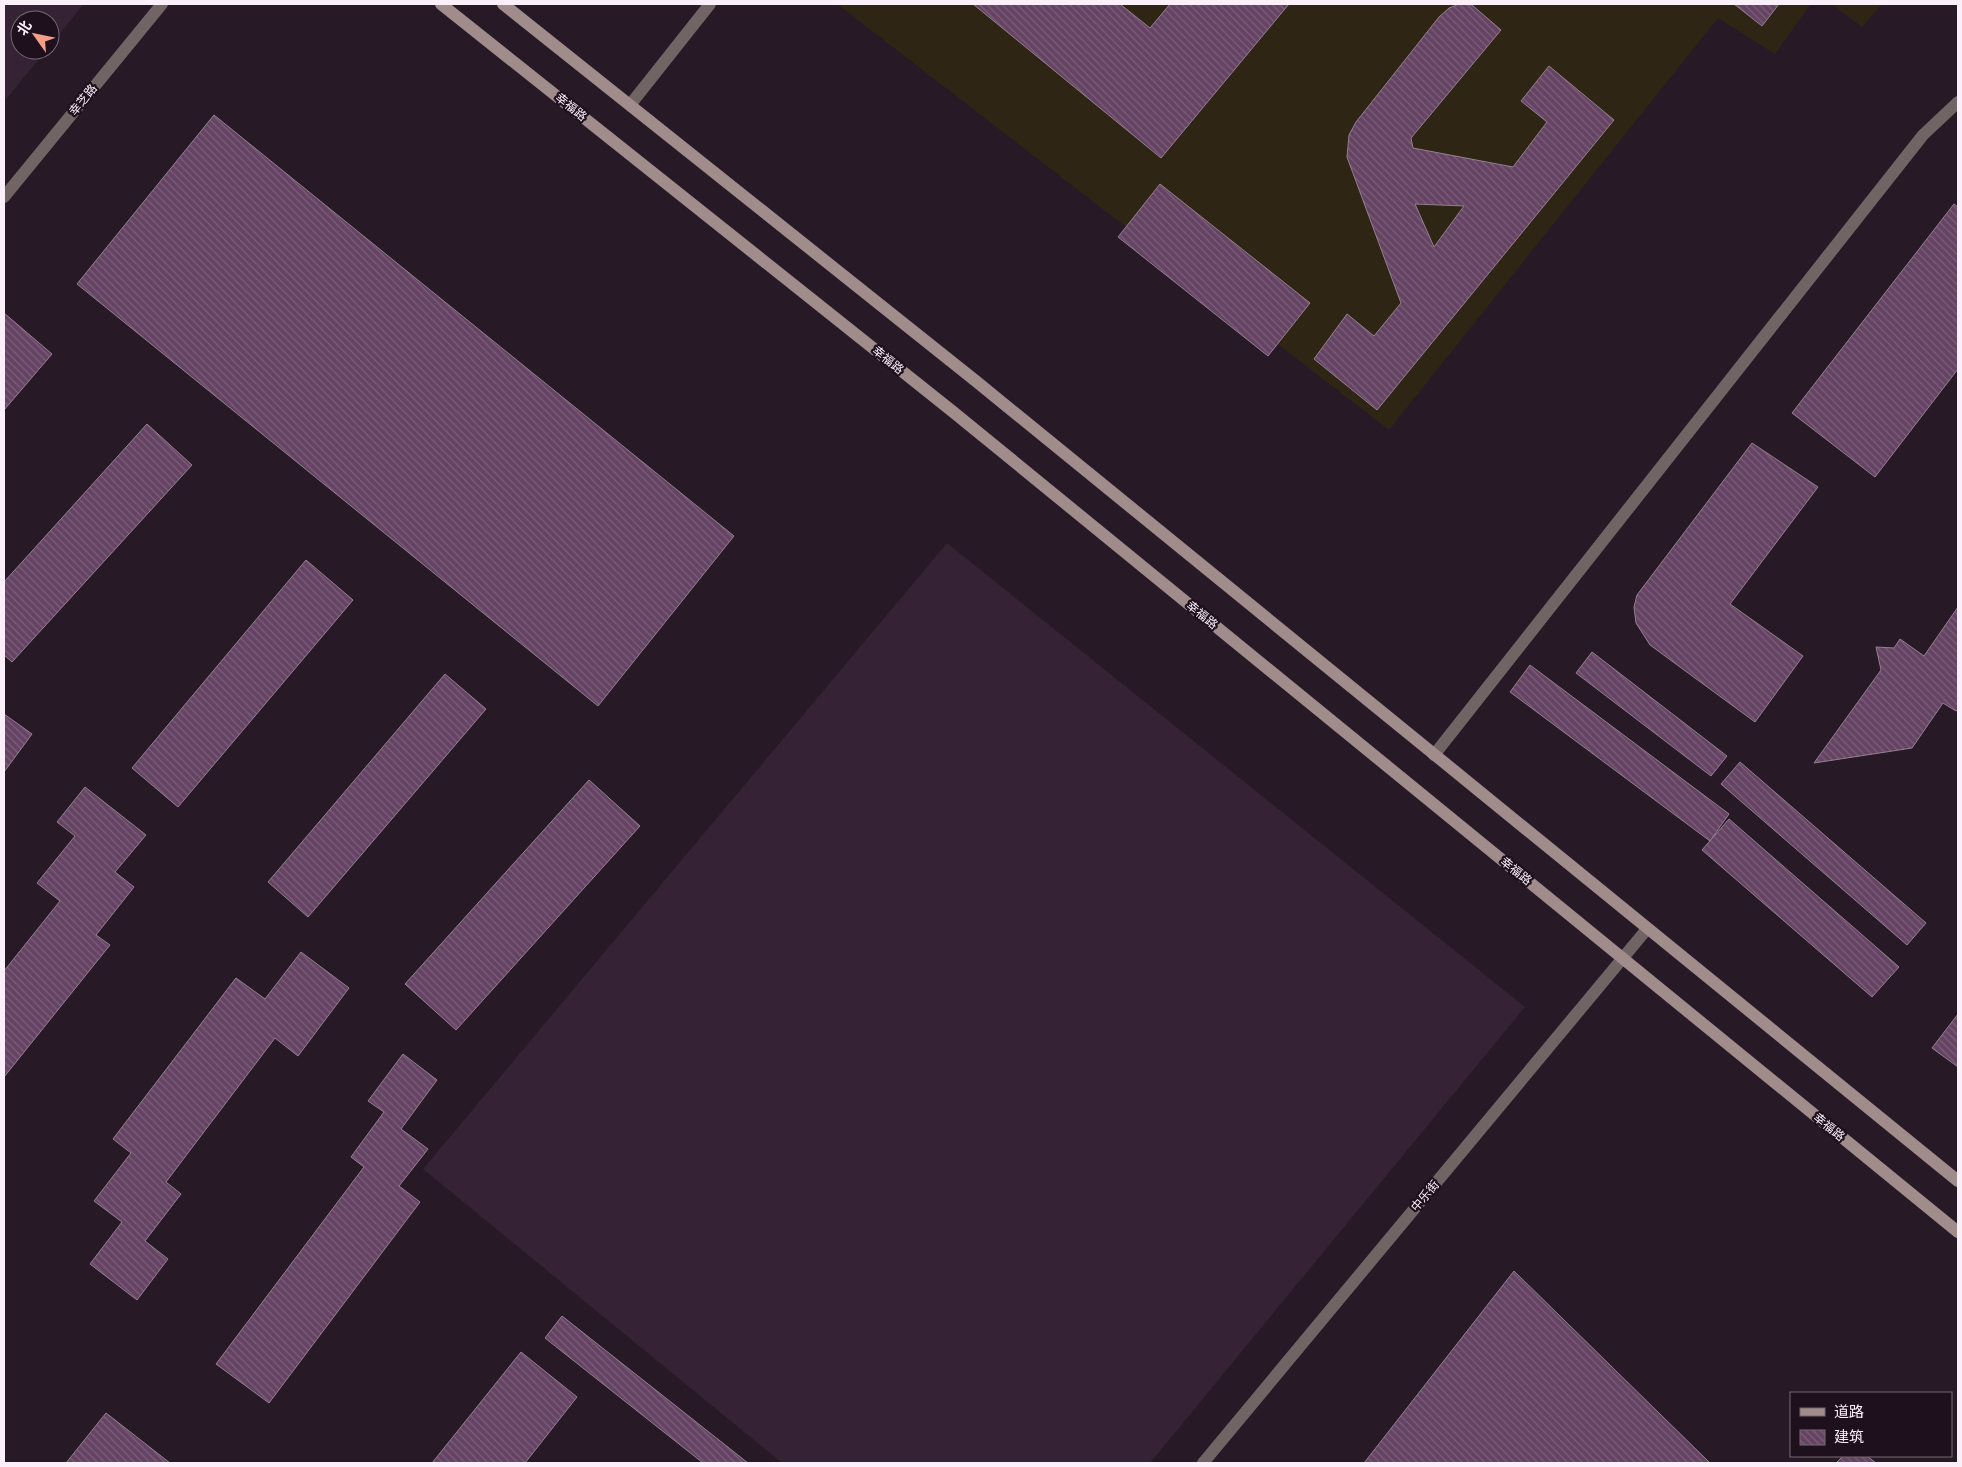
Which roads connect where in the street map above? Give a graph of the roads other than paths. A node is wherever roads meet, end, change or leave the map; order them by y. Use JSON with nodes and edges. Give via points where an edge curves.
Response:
{"nodes":[{"id":1,"x":162,"y":4,"type":"edge"},
{"id":2,"x":441,"y":4,"type":"edge"},
{"id":3,"x":503,"y":4,"type":"edge"},
{"id":4,"x":710,"y":4,"type":"edge"},
{"id":5,"x":1958,"y":102,"type":"edge"},
{"id":6,"x":630,"y":105,"type":"junction"},
{"id":7,"x":4,"y":197,"type":"edge"},
{"id":8,"x":1434,"y":755,"type":"junction"},
{"id":9,"x":1647,"y":929,"type":"junction"},
{"id":10,"x":1622,"y":958,"type":"junction"},
{"id":11,"x":1958,"y":1180,"type":"edge"},
{"id":12,"x":1958,"y":1232,"type":"edge"},
{"id":13,"x":1204,"y":1463,"type":"edge"}],
"edges":[{"from":1,"to":7,"type":"street","name":"幸芝路"},
{"from":2,"to":10,"type":"main road","name":"幸福路","via":[[952,411]]},
{"from":3,"to":6,"type":"main road"},
{"from":4,"to":6,"type":"street"},
{"from":5,"to":8,"type":"street","via":[[1923,135]]},
{"from":6,"to":8,"type":"main road","via":[[977,382]]},
{"from":8,"to":9,"type":"main road"},
{"from":9,"to":10,"type":"street","name":"中乐街"},
{"from":9,"to":11,"type":"main road"},
{"from":10,"to":12,"type":"main road","name":"幸福路"},
{"from":10,"to":13,"type":"street","name":"中乐街"}]}
